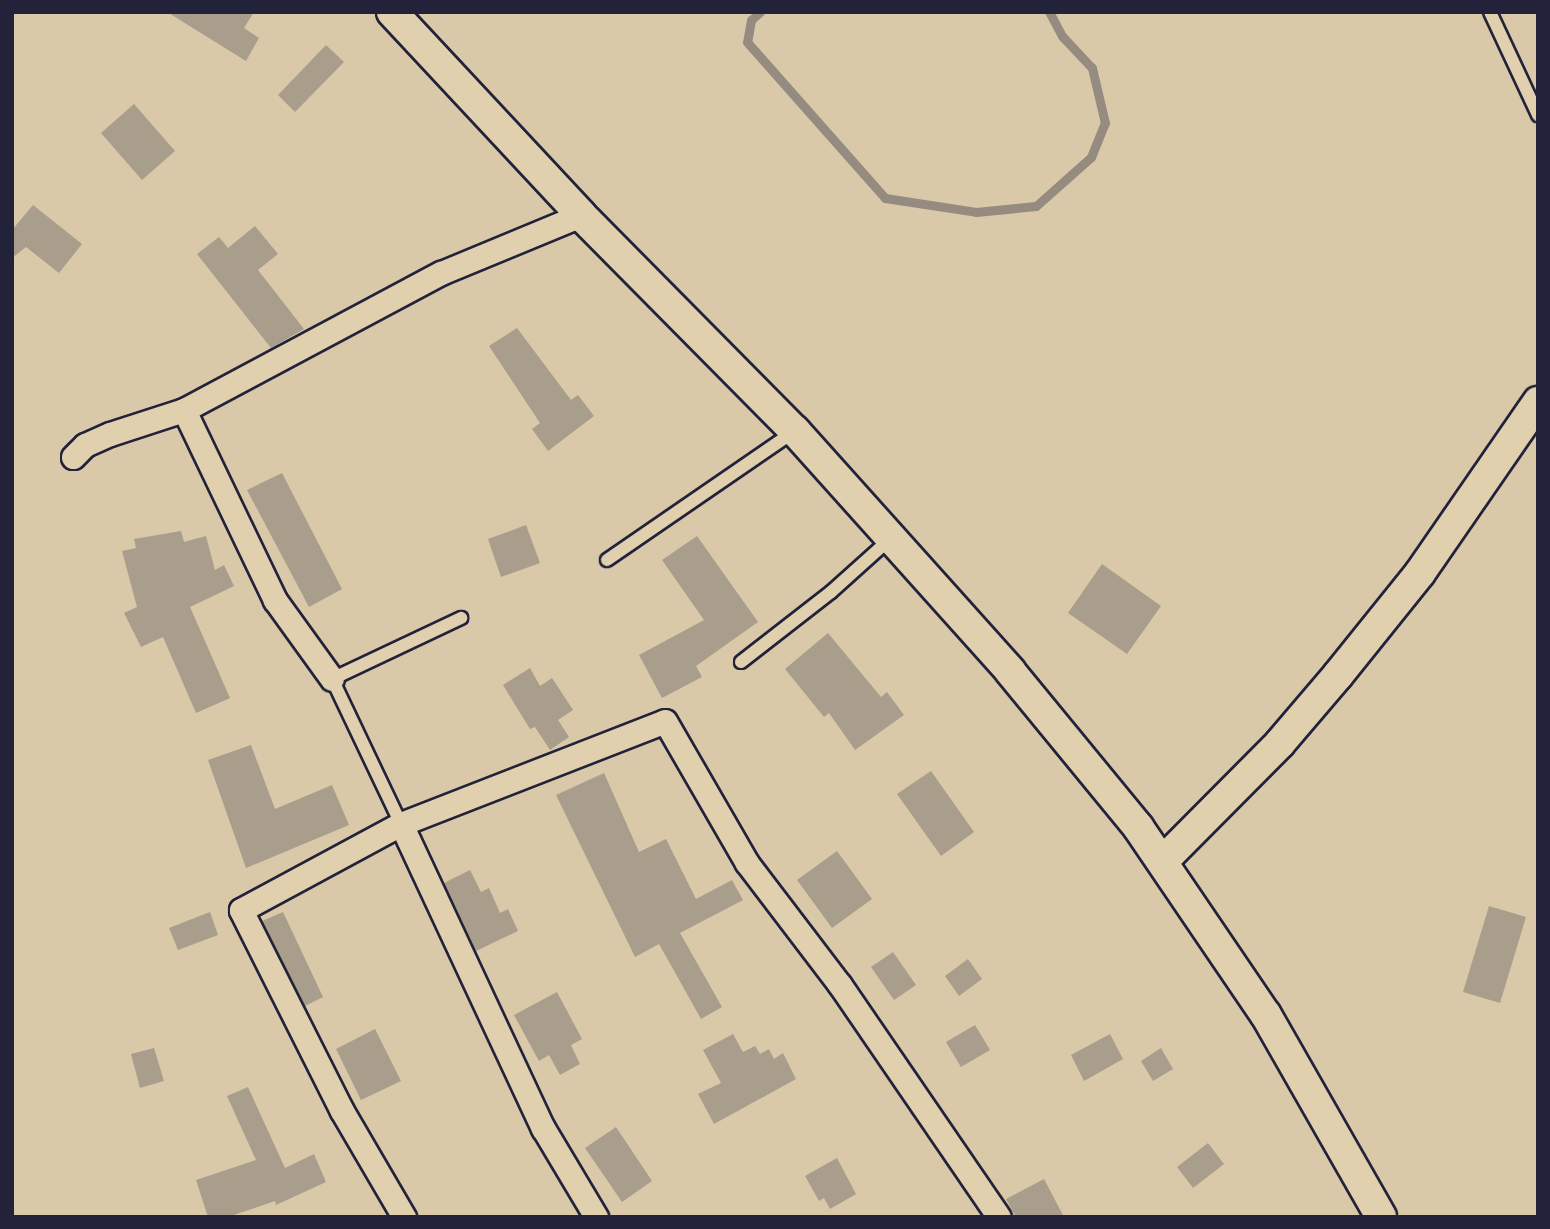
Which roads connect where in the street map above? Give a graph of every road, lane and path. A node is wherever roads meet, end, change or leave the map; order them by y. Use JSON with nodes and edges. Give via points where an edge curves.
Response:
{"nodes":[{"id":1,"x":392,"y":12,"type":"edge"},
{"id":2,"x":1490,"y":12,"type":"edge"},
{"id":3,"x":1538,"y":115,"type":"edge"},
{"id":4,"x":581,"y":215,"type":"junction"},
{"id":5,"x":1538,"y":402,"type":"edge"},
{"id":6,"x":184,"y":410,"type":"junction"},
{"id":7,"x":795,"y":431,"type":"junction"},
{"id":8,"x":73,"y":457,"type":"dead end"},
{"id":9,"x":889,"y":540,"type":"junction"},
{"id":10,"x":607,"y":559,"type":"dead end"},
{"id":11,"x":461,"y":618,"type":"dead end"},
{"id":12,"x":741,"y":662,"type":"dead end"},
{"id":13,"x":332,"y":679,"type":"junction"},
{"id":14,"x":401,"y":824,"type":"junction"},
{"id":15,"x":1163,"y":861,"type":"junction"},
{"id":16,"x":404,"y":1217,"type":"edge"},
{"id":17,"x":596,"y":1217,"type":"edge"},
{"id":18,"x":999,"y":1217,"type":"edge"},
{"id":19,"x":1381,"y":1217,"type":"edge"}],
"edges":[{"from":1,"to":4,"type":"street"},
{"from":2,"to":3,"type":"lane"},
{"from":4,"to":6,"type":"street","via":[[441,273]]},
{"from":4,"to":7,"type":"street"},
{"from":5,"to":15,"type":"street","via":[[1420,573],[1338,675],[1280,743]]},
{"from":6,"to":8,"type":"street","via":[[110,434]]},
{"from":6,"to":13,"type":"street","via":[[275,600]]},
{"from":7,"to":9,"type":"street"},
{"from":7,"to":10,"type":"lane"},
{"from":9,"to":12,"type":"lane"},
{"from":9,"to":15,"type":"street","via":[[1010,671]]},
{"from":11,"to":13,"type":"lane"},
{"from":13,"to":14,"type":"lane"},
{"from":14,"to":16,"type":"street","via":[[241,910],[342,1111]]},
{"from":14,"to":17,"type":"street","via":[[543,1128]]},
{"from":14,"to":18,"type":"street","via":[[665,721],[747,863],[841,985]]},
{"from":15,"to":19,"type":"street","via":[[1266,1015]]}]}
